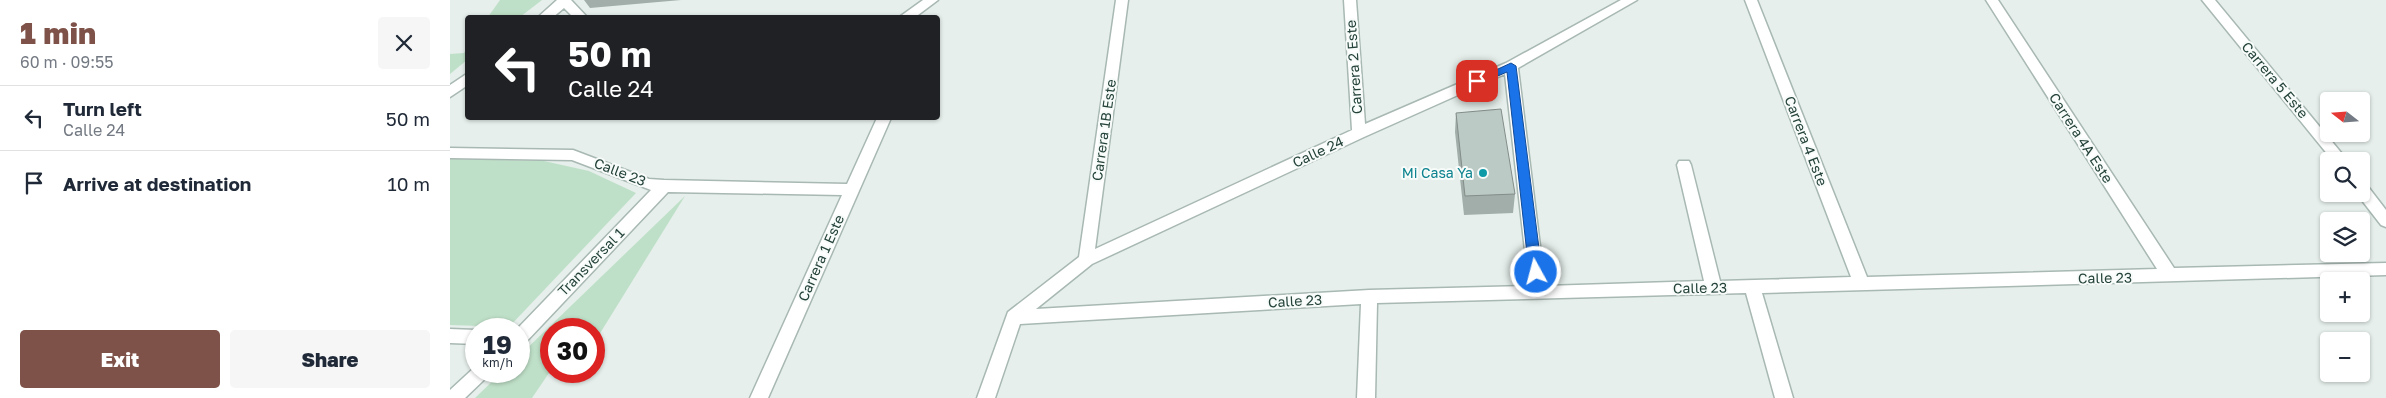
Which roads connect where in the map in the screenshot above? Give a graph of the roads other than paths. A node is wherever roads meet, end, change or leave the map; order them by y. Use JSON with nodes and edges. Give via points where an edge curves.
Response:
{"nodes":[{"id":1,"x":564,"y":0,"type":"edge"},
{"id":2,"x":932,"y":0,"type":"edge"},
{"id":3,"x":1122,"y":0,"type":"edge"},
{"id":4,"x":1350,"y":0,"type":"edge"},
{"id":5,"x":1630,"y":0,"type":"edge"},
{"id":6,"x":1751,"y":0,"type":"edge"},
{"id":7,"x":1992,"y":0,"type":"edge"},
{"id":8,"x":2208,"y":0,"type":"edge"},
{"id":9,"x":546,"y":15,"type":"edge"},
{"id":10,"x":579,"y":15,"type":"edge"},
{"id":11,"x":909,"y":15,"type":"edge"},
{"id":12,"x":1511,"y":66,"type":"junction"},
{"id":13,"x":465,"y":80,"type":"edge"},
{"id":14,"x":450,"y":92,"type":"edge"},
{"id":15,"x":883,"y":120,"type":"edge"},
{"id":16,"x":1359,"y":134,"type":"junction"},
{"id":17,"x":2333,"y":152,"type":"edge"},
{"id":18,"x":450,"y":153,"type":"edge"},
{"id":19,"x":1684,"y":165,"type":"dead end"},
{"id":20,"x":664,"y":186,"type":"junction"},
{"id":21,"x":850,"y":190,"type":"junction"},
{"id":22,"x":2370,"y":200,"type":"edge"},
{"id":23,"x":2386,"y":221,"type":"edge"},
{"id":24,"x":1086,"y":260,"type":"junction"},
{"id":25,"x":2386,"y":269,"type":"edge"},
{"id":26,"x":2170,"y":276,"type":"junction"},
{"id":27,"x":1861,"y":283,"type":"junction"},
{"id":28,"x":1752,"y":287,"type":"junction"},
{"id":29,"x":1714,"y":288,"type":"junction"},
{"id":30,"x":1538,"y":291,"type":"junction"},
{"id":31,"x":1369,"y":297,"type":"junction"},
{"id":32,"x":1014,"y":317,"type":"junction"},
{"id":33,"x":530,"y":326,"type":"edge"},
{"id":34,"x":450,"y":336,"type":"edge"},
{"id":35,"x":465,"y":337,"type":"edge"},
{"id":36,"x":469,"y":383,"type":"edge"},
{"id":37,"x":453,"y":398,"type":"edge"},
{"id":38,"x":759,"y":398,"type":"edge"},
{"id":39,"x":986,"y":398,"type":"edge"},
{"id":40,"x":1366,"y":398,"type":"edge"},
{"id":41,"x":1784,"y":398,"type":"edge"}],
"edges":[{"from":1,"to":9,"type":"street"},
{"from":1,"to":10,"type":"street"},
{"from":2,"to":11,"type":"street"},
{"from":3,"to":24,"type":"street","name":"Carrera 1B Este"},
{"from":4,"to":16,"type":"street","name":"Carrera 2 Este"},
{"from":5,"to":12,"type":"street","name":"Calle 24"},
{"from":6,"to":27,"type":"street","name":"Carrera 4 Este"},
{"from":7,"to":26,"type":"street","name":"Carrera 4A Este"},
{"from":8,"to":17,"type":"street","name":"Carrera 5 Este"},
{"from":12,"to":16,"type":"street","name":"Calle 24"},
{"from":12,"to":30,"type":"street"},
{"from":13,"to":14,"type":"street"},
{"from":15,"to":21,"type":"street","name":"Carrera 1 Este"},
{"from":16,"to":24,"type":"street","name":"Calle 24"},
{"from":18,"to":20,"type":"street","name":"Calle 23","via":[[573,155],[648,184]]},
{"from":19,"to":29,"type":"street"},
{"from":20,"to":21,"type":"street","name":"Calle 23"},
{"from":20,"to":33,"type":"street","name":"Transversal 1"},
{"from":21,"to":38,"type":"street","name":"Carrera 1 Este"},
{"from":22,"to":23,"type":"street"},
{"from":24,"to":32,"type":"street","name":"Calle 24"},
{"from":25,"to":26,"type":"street","name":"Calle 23"},
{"from":26,"to":27,"type":"street","name":"Calle 23"},
{"from":27,"to":28,"type":"street","name":"Calle 23"},
{"from":28,"to":29,"type":"street","name":"Calle 23"},
{"from":28,"to":41,"type":"street"},
{"from":29,"to":30,"type":"street","name":"Calle 23"},
{"from":30,"to":31,"type":"street","name":"Calle 23"},
{"from":31,"to":32,"type":"street","name":"Calle 23"},
{"from":31,"to":40,"type":"street"},
{"from":32,"to":39,"type":"street"},
{"from":34,"to":35,"type":"street"},
{"from":36,"to":37,"type":"street"}]}
